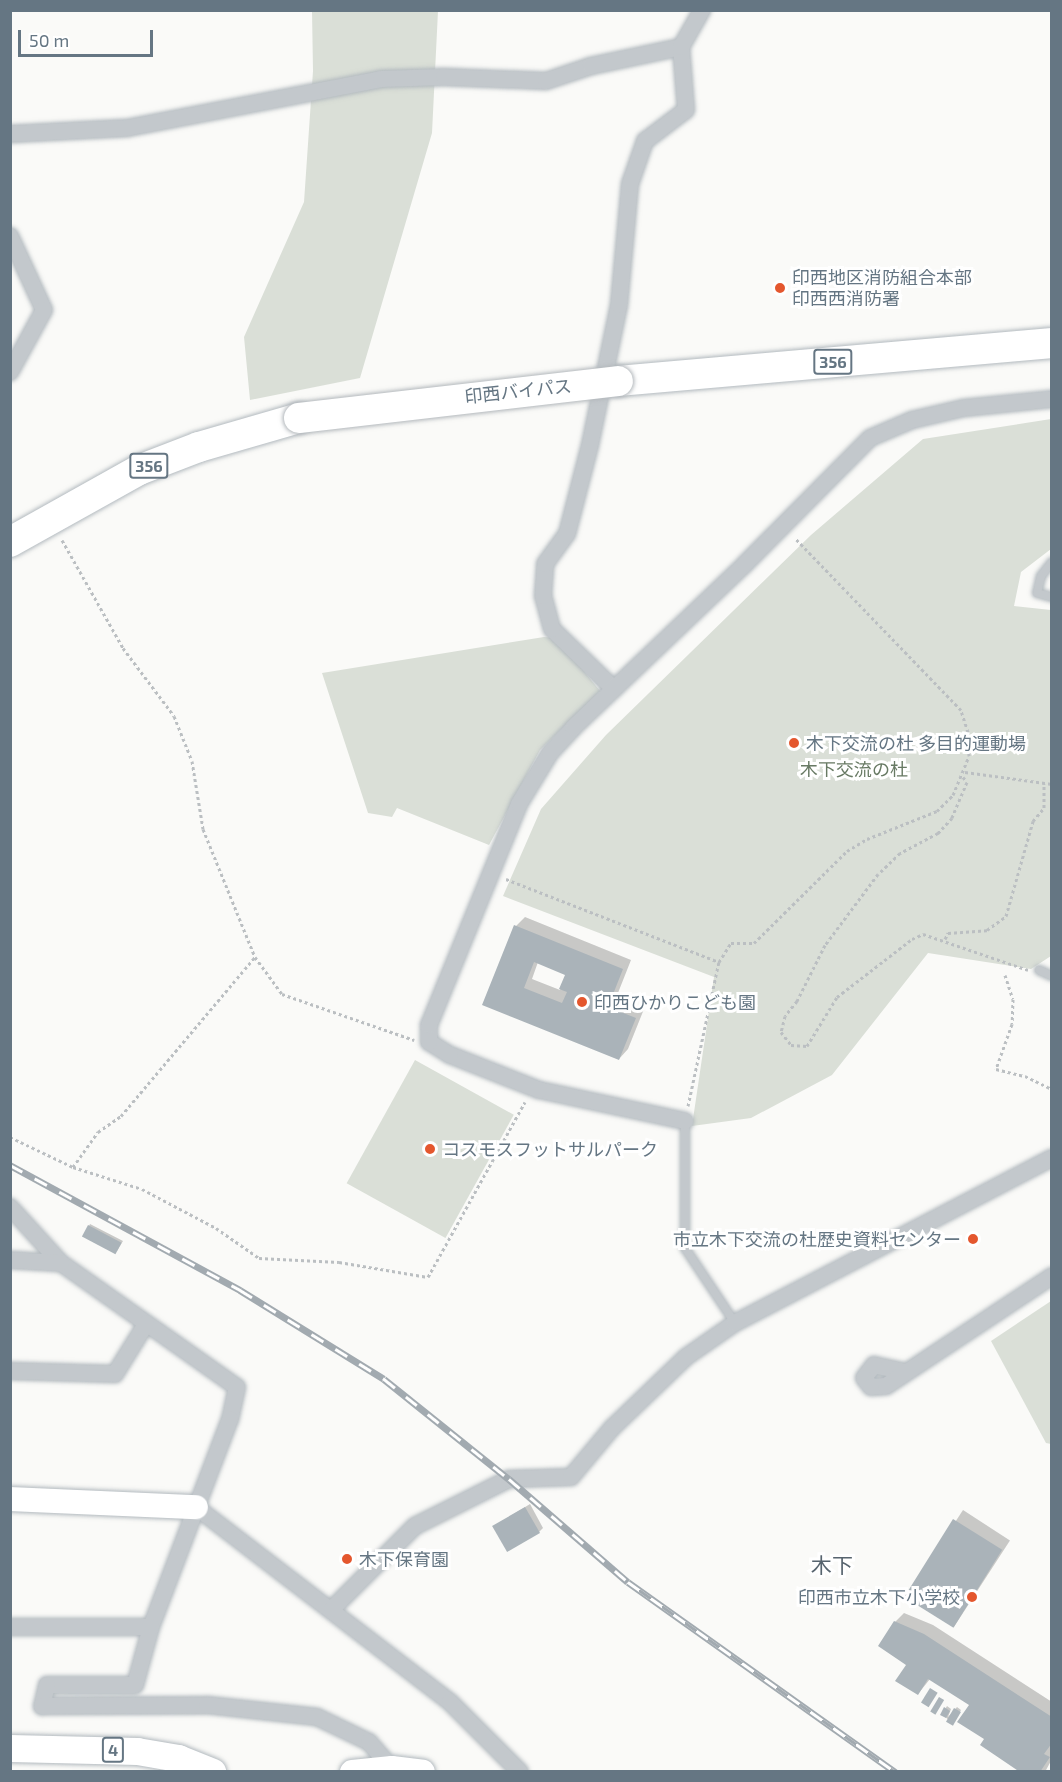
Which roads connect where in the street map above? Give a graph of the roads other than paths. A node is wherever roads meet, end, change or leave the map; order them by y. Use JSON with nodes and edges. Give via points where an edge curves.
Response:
{"nodes":[{"id":1,"x":702,"y":10,"type":"edge"},
{"id":2,"x":681,"y":47,"type":"junction"},
{"id":3,"x":10,"y":134,"type":"edge"},
{"id":4,"x":10,"y":236,"type":"edge"},
{"id":5,"x":1052,"y":343,"type":"edge"},
{"id":6,"x":10,"y":372,"type":"edge"},
{"id":7,"x":1052,"y":399,"type":"edge"},
{"id":8,"x":10,"y":542,"type":"edge"},
{"id":9,"x":1052,"y":562,"type":"edge"},
{"id":10,"x":1052,"y":597,"type":"edge"},
{"id":11,"x":614,"y":689,"type":"junction"},
{"id":12,"x":1039,"y":970,"type":"road end"},
{"id":13,"x":1052,"y":976,"type":"edge"},
{"id":14,"x":685,"y":1121,"type":"joint"},
{"id":15,"x":1052,"y":1158,"type":"edge"},
{"id":16,"x":10,"y":1208,"type":"edge"},
{"id":17,"x":10,"y":1260,"type":"edge"},
{"id":18,"x":61,"y":1263,"type":"junction"},
{"id":19,"x":1052,"y":1276,"type":"edge"},
{"id":20,"x":735,"y":1323,"type":"junction"},
{"id":21,"x":146,"y":1324,"type":"junction"},
{"id":22,"x":10,"y":1371,"type":"edge"},
{"id":23,"x":906,"y":1372,"type":"dead end"},
{"id":24,"x":10,"y":1499,"type":"edge"},
{"id":25,"x":196,"y":1507,"type":"junction"},
{"id":26,"x":332,"y":1608,"type":"junction"},
{"id":27,"x":10,"y":1627,"type":"edge"},
{"id":28,"x":151,"y":1627,"type":"junction"},
{"id":29,"x":10,"y":1748,"type":"edge"},
{"id":30,"x":393,"y":1768,"type":"junction"},
{"id":31,"x":212,"y":1772,"type":"edge"},
{"id":32,"x":352,"y":1772,"type":"edge"},
{"id":33,"x":423,"y":1772,"type":"edge"},
{"id":34,"x":520,"y":1772,"type":"edge"}],
"edges":[{"from":1,"to":2,"type":"street"},
{"from":2,"to":3,"type":"street","via":[[591,66],[546,81],[381,79],[128,128]]},
{"from":2,"to":11,"type":"street","via":[[686,110],[645,141],[630,184],[619,305],[590,445],[567,534],[545,564],[543,596],[552,629]]},
{"from":4,"to":6,"type":"street","via":[[44,310]]},
{"from":5,"to":8,"type":"highway","name":"印西バイパス","number":"356","bridge":true,"via":[[618,381],[299,417],[198,447],[139,470]]},
{"from":7,"to":11,"type":"street","via":[[964,408],[912,420],[870,438],[839,464],[783,526]]},
{"from":9,"to":10,"type":"lane","via":[[1041,576],[1037,593]]},
{"from":11,"to":14,"type":"street","via":[[574,727],[534,777],[489,873],[429,1025],[429,1042],[450,1055],[539,1090]]},
{"from":12,"to":13,"type":"lane"},
{"from":14,"to":20,"type":"lane","via":[[685,1248]]},
{"from":15,"to":20,"type":"street"},
{"from":16,"to":18,"type":"street"},
{"from":17,"to":18,"type":"street"},
{"from":18,"to":21,"type":"street"},
{"from":19,"to":23,"type":"street"},
{"from":20,"to":26,"type":"street","via":[[670,1373],[612,1428],[571,1477],[509,1479],[415,1526]]},
{"from":21,"to":22,"type":"street","via":[[115,1374]]},
{"from":21,"to":25,"type":"street","via":[[237,1387],[230,1419]]},
{"from":24,"to":25,"type":"street"},
{"from":25,"to":26,"type":"street"},
{"from":25,"to":28,"type":"street"},
{"from":26,"to":34,"type":"street","via":[[450,1702]]},
{"from":27,"to":28,"type":"street"},
{"from":28,"to":30,"type":"street","via":[[135,1685],[47,1685],[42,1706],[207,1705],[317,1717],[369,1742]]},
{"from":29,"to":31,"type":"main road","number":"4","via":[[137,1751],[178,1758]]},
{"from":30,"to":32,"type":"street"},
{"from":30,"to":33,"type":"street"}]}
